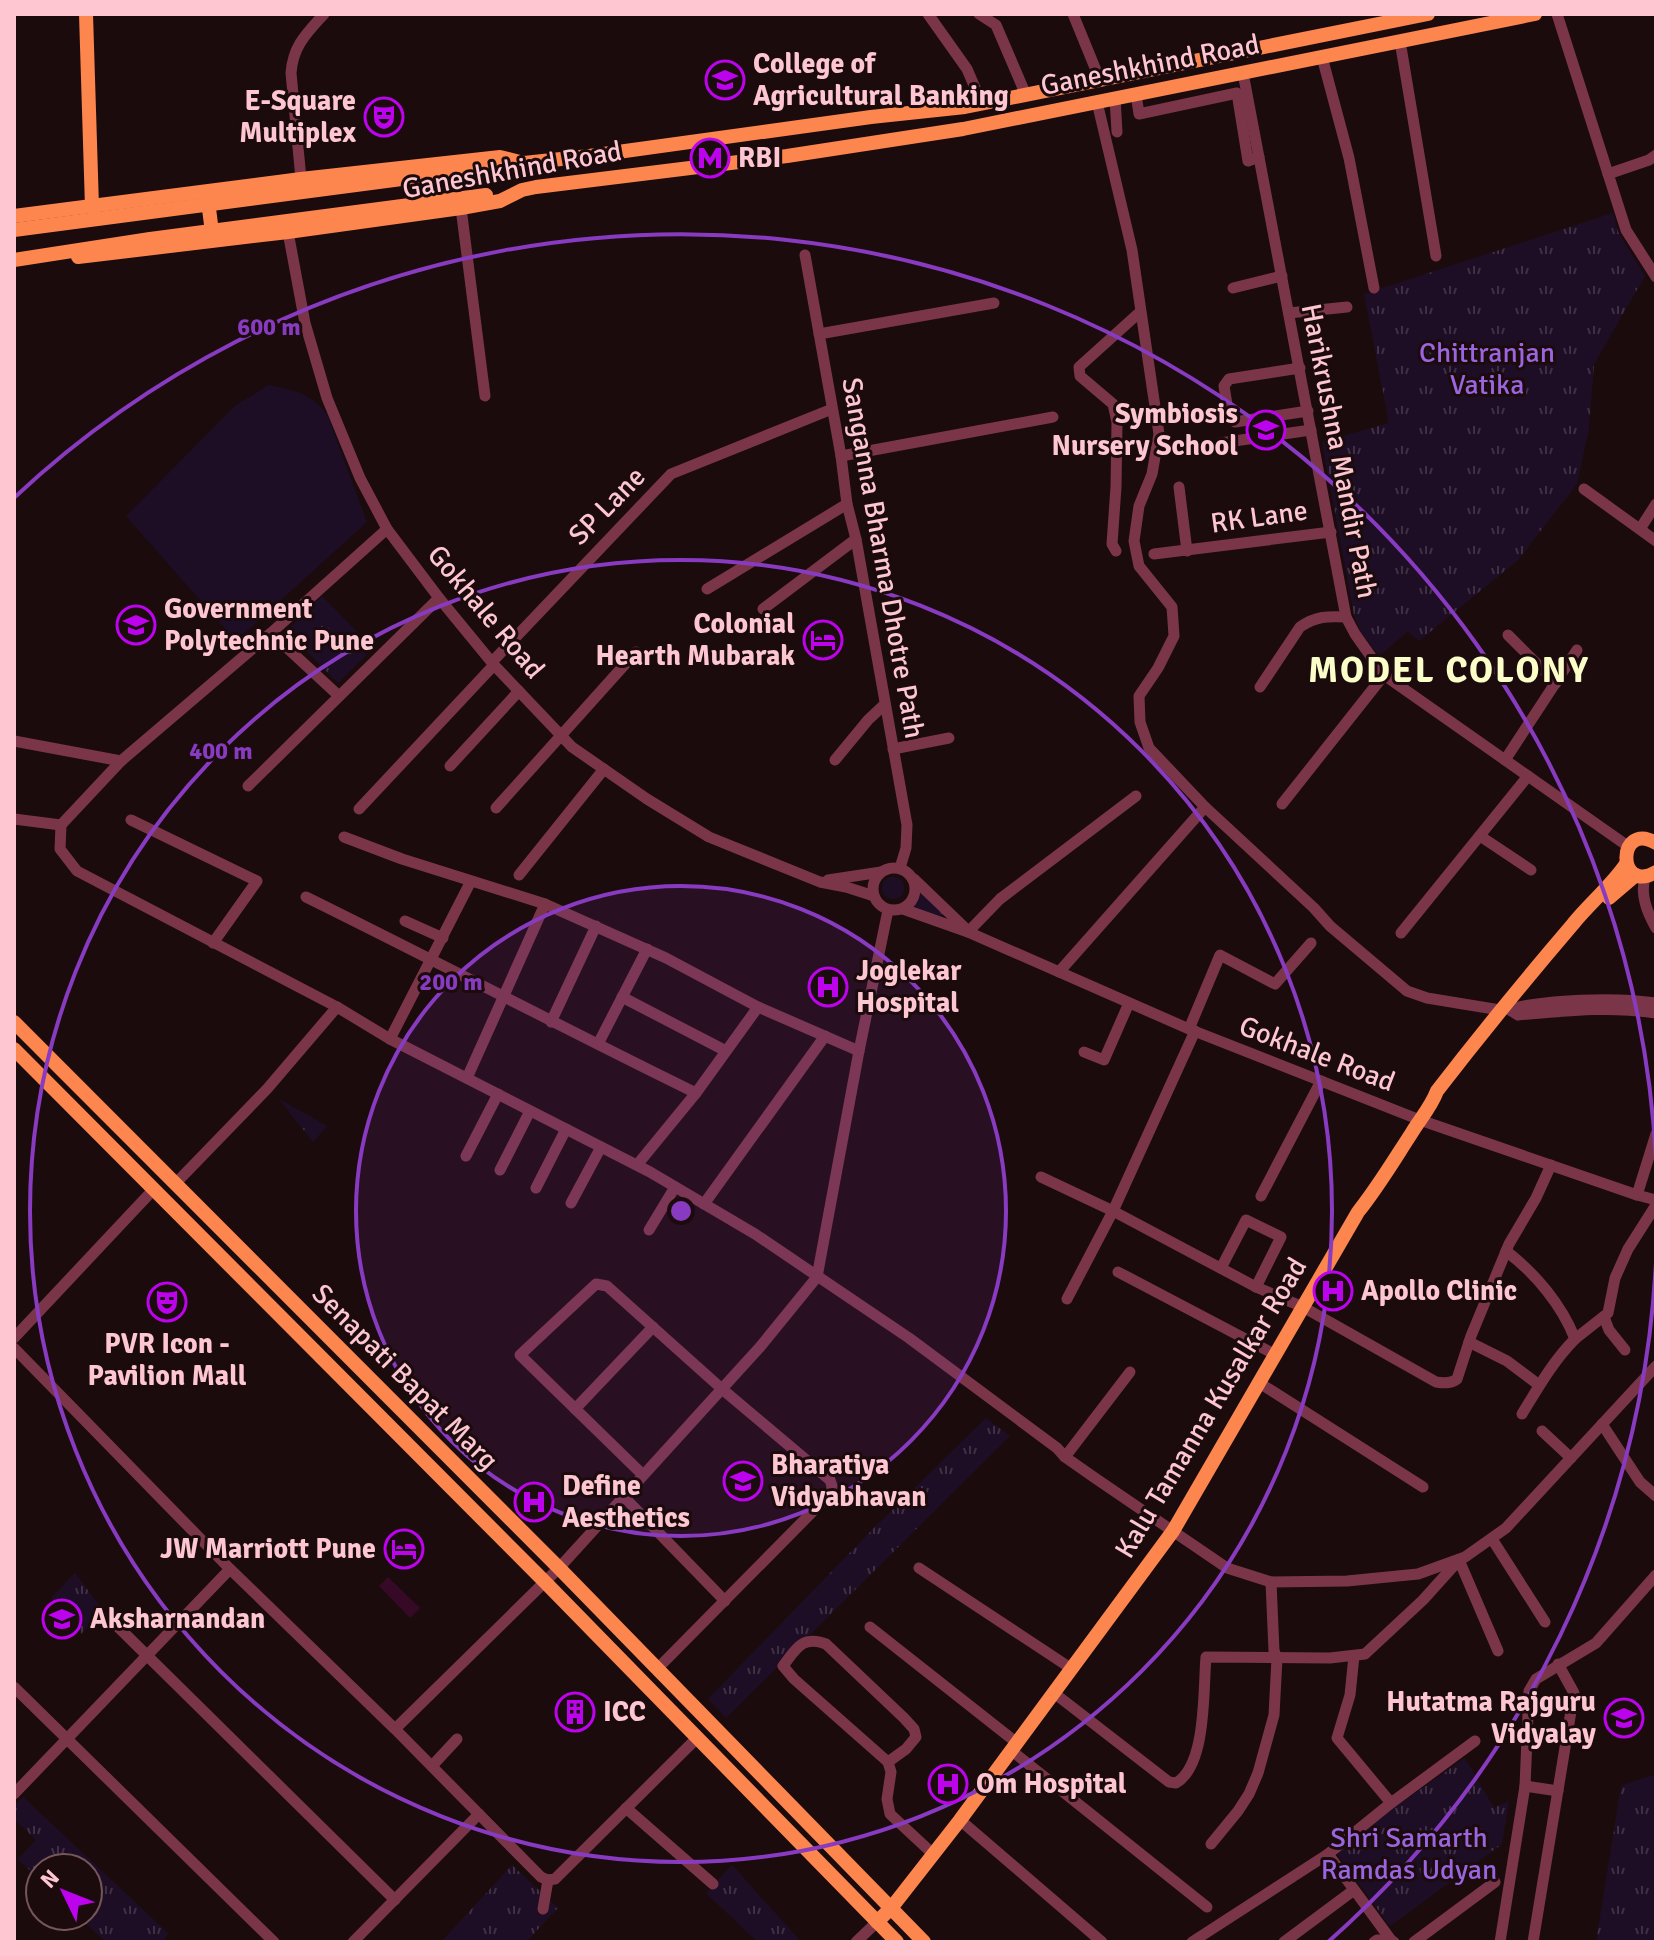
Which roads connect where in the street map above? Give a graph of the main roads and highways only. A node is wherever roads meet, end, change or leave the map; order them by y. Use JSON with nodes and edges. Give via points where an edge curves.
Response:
{"nodes":[{"id":1,"x":86,"y":14,"type":"edge"},
{"id":2,"x":1428,"y":14,"type":"edge"},
{"id":3,"x":1535,"y":14,"type":"edge"},
{"id":4,"x":965,"y":107,"type":"junction"},
{"id":5,"x":969,"y":128,"type":"junction"},
{"id":6,"x":524,"y":163,"type":"junction"},
{"id":7,"x":522,"y":190,"type":"junction"},
{"id":8,"x":207,"y":192,"type":"junction"},
{"id":9,"x":92,"y":207,"type":"junction"},
{"id":10,"x":14,"y":216,"type":"edge"},
{"id":11,"x":14,"y":230,"type":"edge"},
{"id":12,"x":213,"y":241,"type":"junction"},
{"id":13,"x":14,"y":260,"type":"edge"},
{"id":14,"x":14,"y":267,"type":"edge"},
{"id":15,"x":1654,"y":838,"type":"edge"},
{"id":16,"x":1641,"y":872,"type":"edge"},
{"id":17,"x":14,"y":1022,"type":"edge"},
{"id":18,"x":14,"y":1049,"type":"edge"},
{"id":19,"x":892,"y":1907,"type":"junction"},
{"id":20,"x":877,"y":1922,"type":"junction"},
{"id":21,"x":897,"y":1942,"type":"edge"},
{"id":22,"x":924,"y":1942,"type":"edge"}],
"edges":[{"from":1,"to":9,"type":"main road"},
{"from":2,"to":4,"type":"main road","name":"Ganeshkhind Road"},
{"from":3,"to":5,"type":"main road","name":"Ganeshkhind Road"},
{"from":4,"to":5,"type":"main road"},
{"from":4,"to":6,"type":"main road","name":"Ganeshkhind Road"},
{"from":5,"to":7,"type":"main road","name":"Ganeshkhind Road"},
{"from":6,"to":8,"type":"main road","name":"Ganeshkhind Road","via":[[500,157]]},
{"from":6,"to":11,"type":"main road","bridge":true},
{"from":7,"to":12,"type":"main road","name":"Ganeshkhind Road","via":[[500,201],[461,208]]},
{"from":7,"to":13,"type":"main road","bridge":true},
{"from":8,"to":9,"type":"main road","name":"Ganeshkhind Road"},
{"from":8,"to":12,"type":"main road"},
{"from":9,"to":10,"type":"main road","name":"Ganeshkhind Road"},
{"from":12,"to":14,"type":"main road","name":"Ganeshkhind Road"},
{"from":15,"to":16,"type":"main road","via":[[1640,839],[1625,855]]},
{"from":16,"to":19,"type":"main road","name":"Kalu Tamanna Kusalkar Road","via":[[1591,915],[1505,1010],[1432,1103],[1358,1212],[1173,1531]]},
{"from":17,"to":19,"type":"main road","name":"Senapati Bapat Marg"},
{"from":18,"to":20,"type":"main road","name":"Senapati Bapat Marg"},
{"from":19,"to":20,"type":"main road"},
{"from":19,"to":22,"type":"main road","name":"Senapati Bapat Marg"},
{"from":20,"to":21,"type":"main road","name":"Senapati Bapat Marg"}]}
